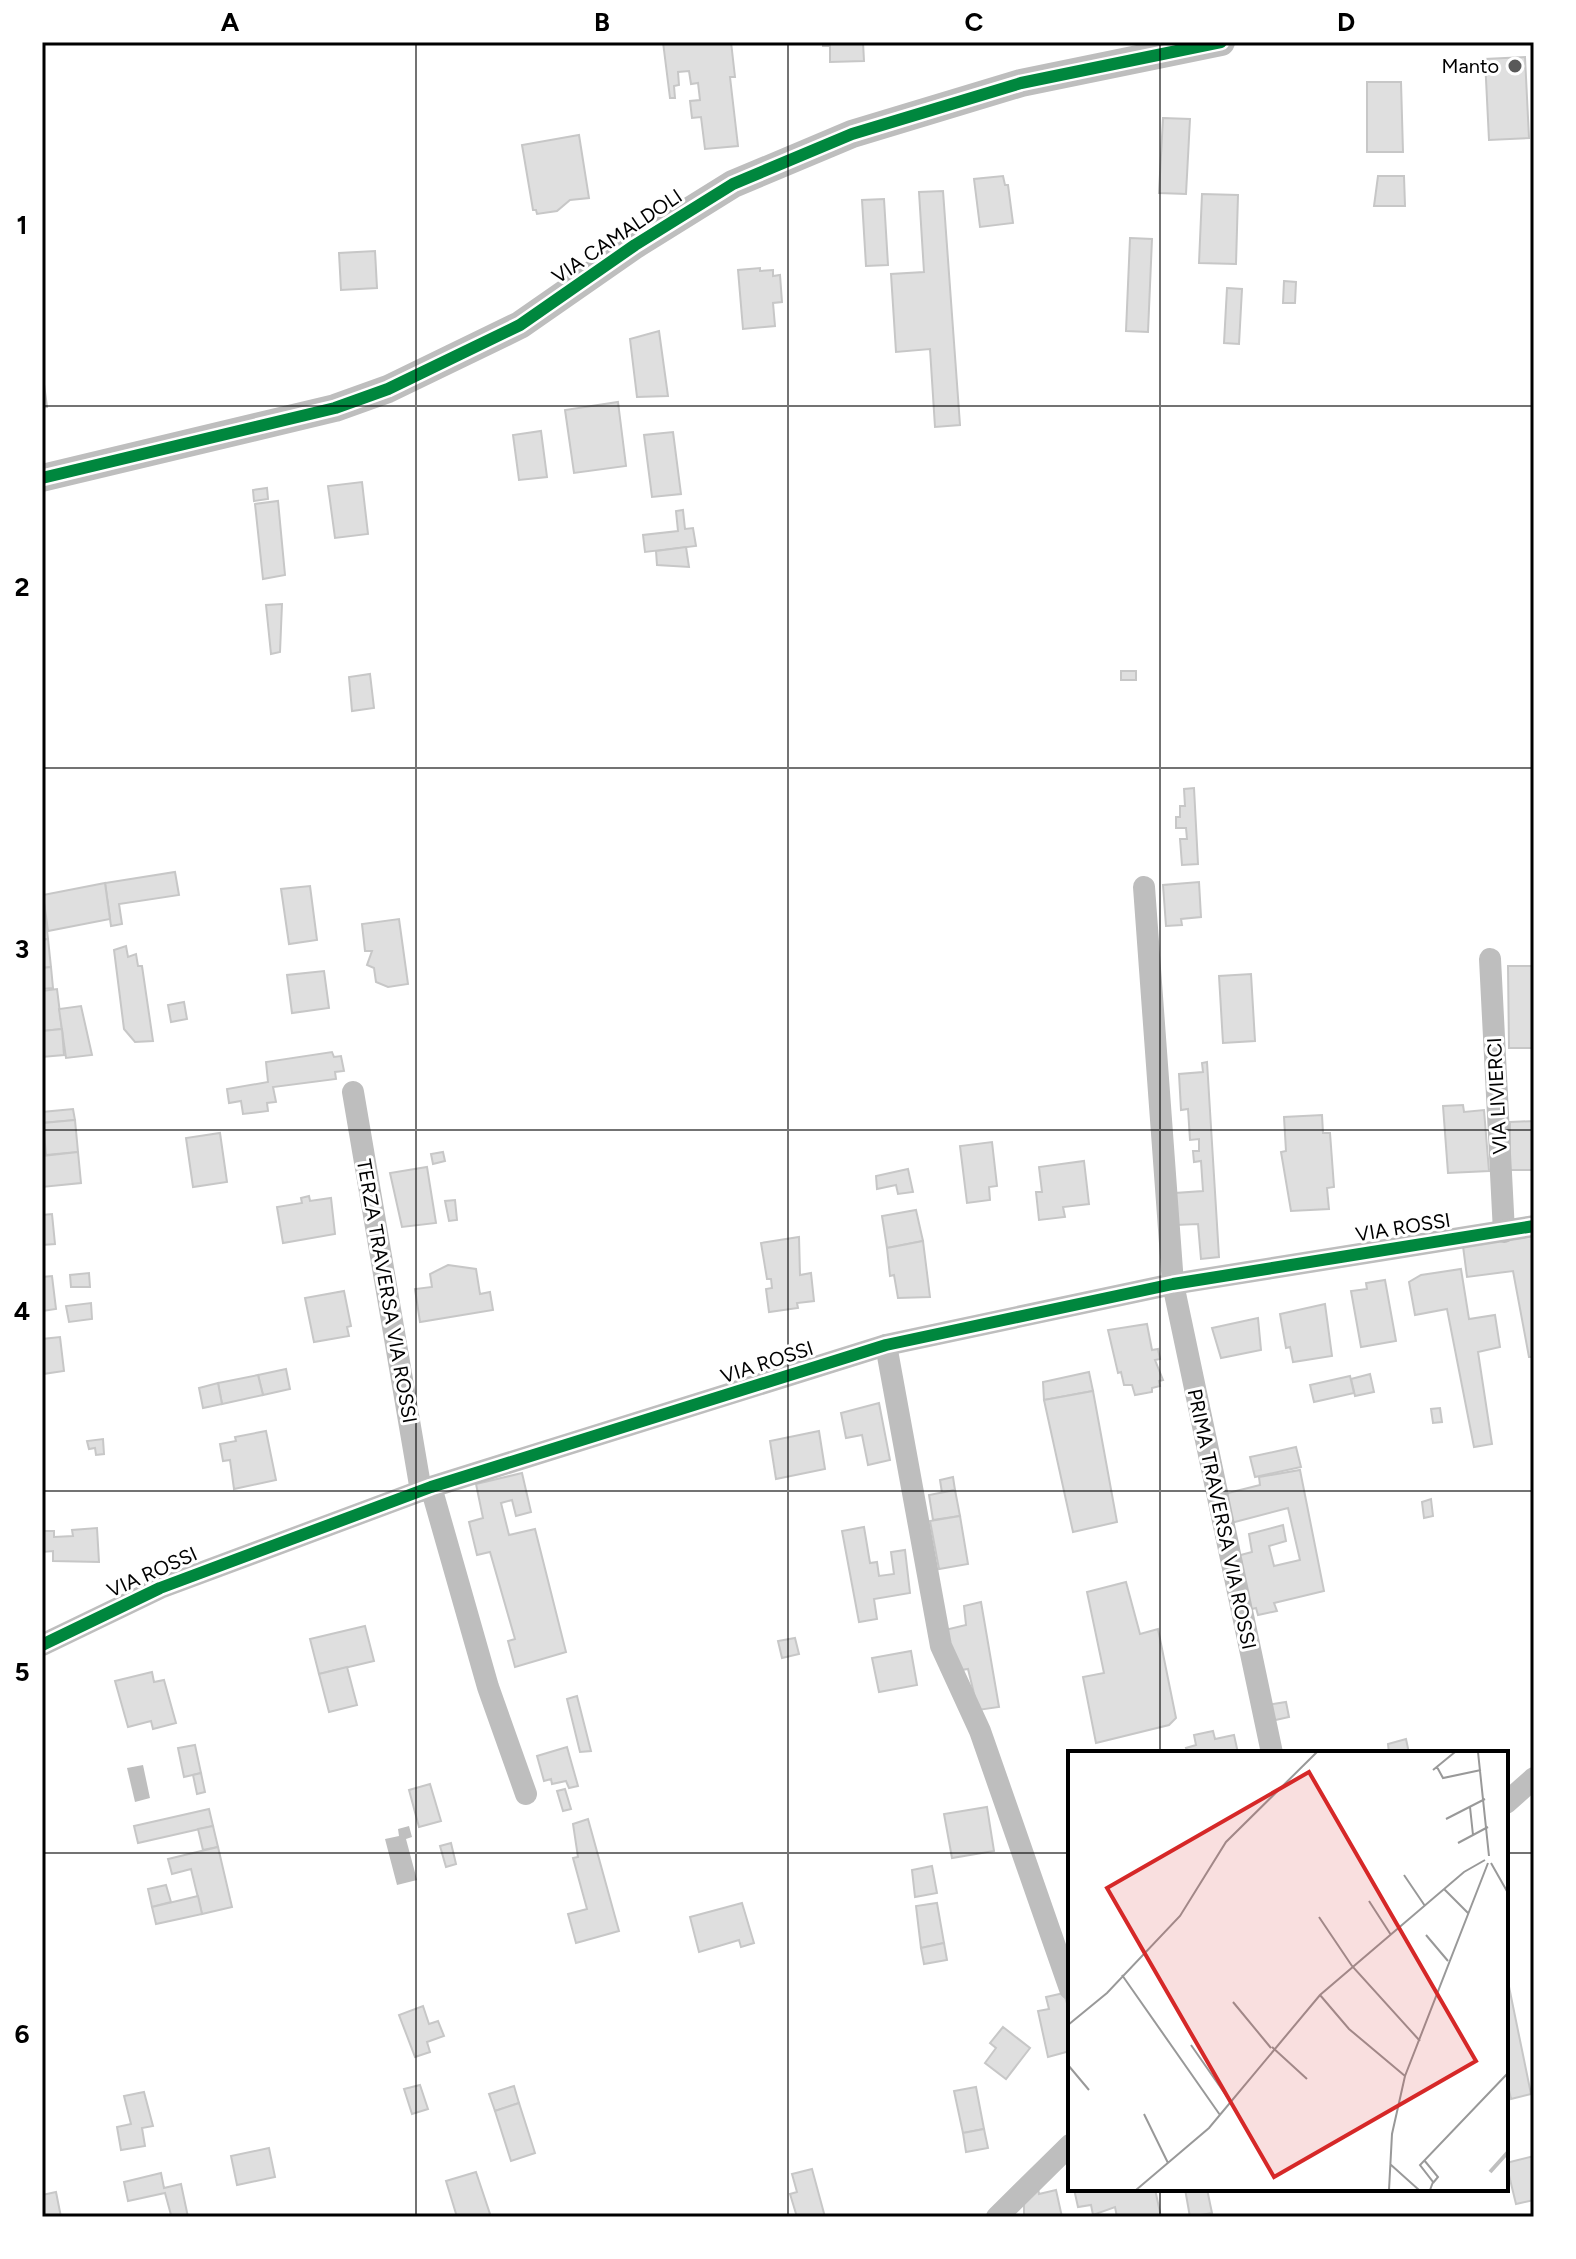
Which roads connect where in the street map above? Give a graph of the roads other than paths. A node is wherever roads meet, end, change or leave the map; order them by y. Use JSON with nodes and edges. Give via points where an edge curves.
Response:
{"nodes":[{"id":1,"x":1221,"y":42,"type":"edge"},
{"id":2,"x":42,"y":478,"type":"edge"},
{"id":3,"x":1144,"y":887,"type":"dead end"},
{"id":4,"x":1490,"y":959,"type":"dead end"},
{"id":5,"x":353,"y":1092,"type":"dead end"},
{"id":6,"x":1534,"y":1226,"type":"edge"},
{"id":7,"x":1504,"y":1232,"type":"junction"},
{"id":8,"x":1173,"y":1284,"type":"junction"},
{"id":9,"x":886,"y":1345,"type":"junction"},
{"id":10,"x":426,"y":1489,"type":"junction"},
{"id":11,"x":42,"y":1645,"type":"edge"},
{"id":12,"x":1272,"y":1751,"type":"edge"},
{"id":13,"x":1534,"y":1778,"type":"edge"},
{"id":14,"x":526,"y":1794,"type":"dead end"},
{"id":15,"x":1508,"y":1801,"type":"edge"},
{"id":16,"x":1068,"y":1983,"type":"edge"},
{"id":17,"x":1068,"y":2147,"type":"edge"},
{"id":18,"x":997,"y":2217,"type":"edge"}],
"edges":[{"from":1,"to":2,"type":"street","name":"VIA CAMALDOLI","via":[[1021,83],[852,134],[733,184],[520,325],[388,389],[335,408]]},
{"from":3,"to":8,"type":"street","name":"PRIMA TRAVERSA VIA ROSSI"},
{"from":4,"to":7,"type":"street","name":"VIA LIVIERCI"},
{"from":5,"to":10,"type":"street","name":"TERZA TRAVERSA VIA ROSSI"},
{"from":6,"to":7,"type":"street","name":"VIA ROSSI"},
{"from":7,"to":8,"type":"street","name":"VIA ROSSI"},
{"from":8,"to":9,"type":"street","name":"VIA ROSSI"},
{"from":8,"to":12,"type":"street","name":"PRIMA TRAVERSA VIA ROSSI"},
{"from":9,"to":10,"type":"street","name":"VIA ROSSI"},
{"from":9,"to":16,"type":"street","via":[[941,1646],[980,1731]]},
{"from":10,"to":11,"type":"street","name":"VIA ROSSI","via":[[160,1588]]},
{"from":10,"to":14,"type":"street","name":"TERZA TRAVERSA VIA ROSSI"},
{"from":13,"to":15,"type":"street"},
{"from":17,"to":18,"type":"street"}]}
